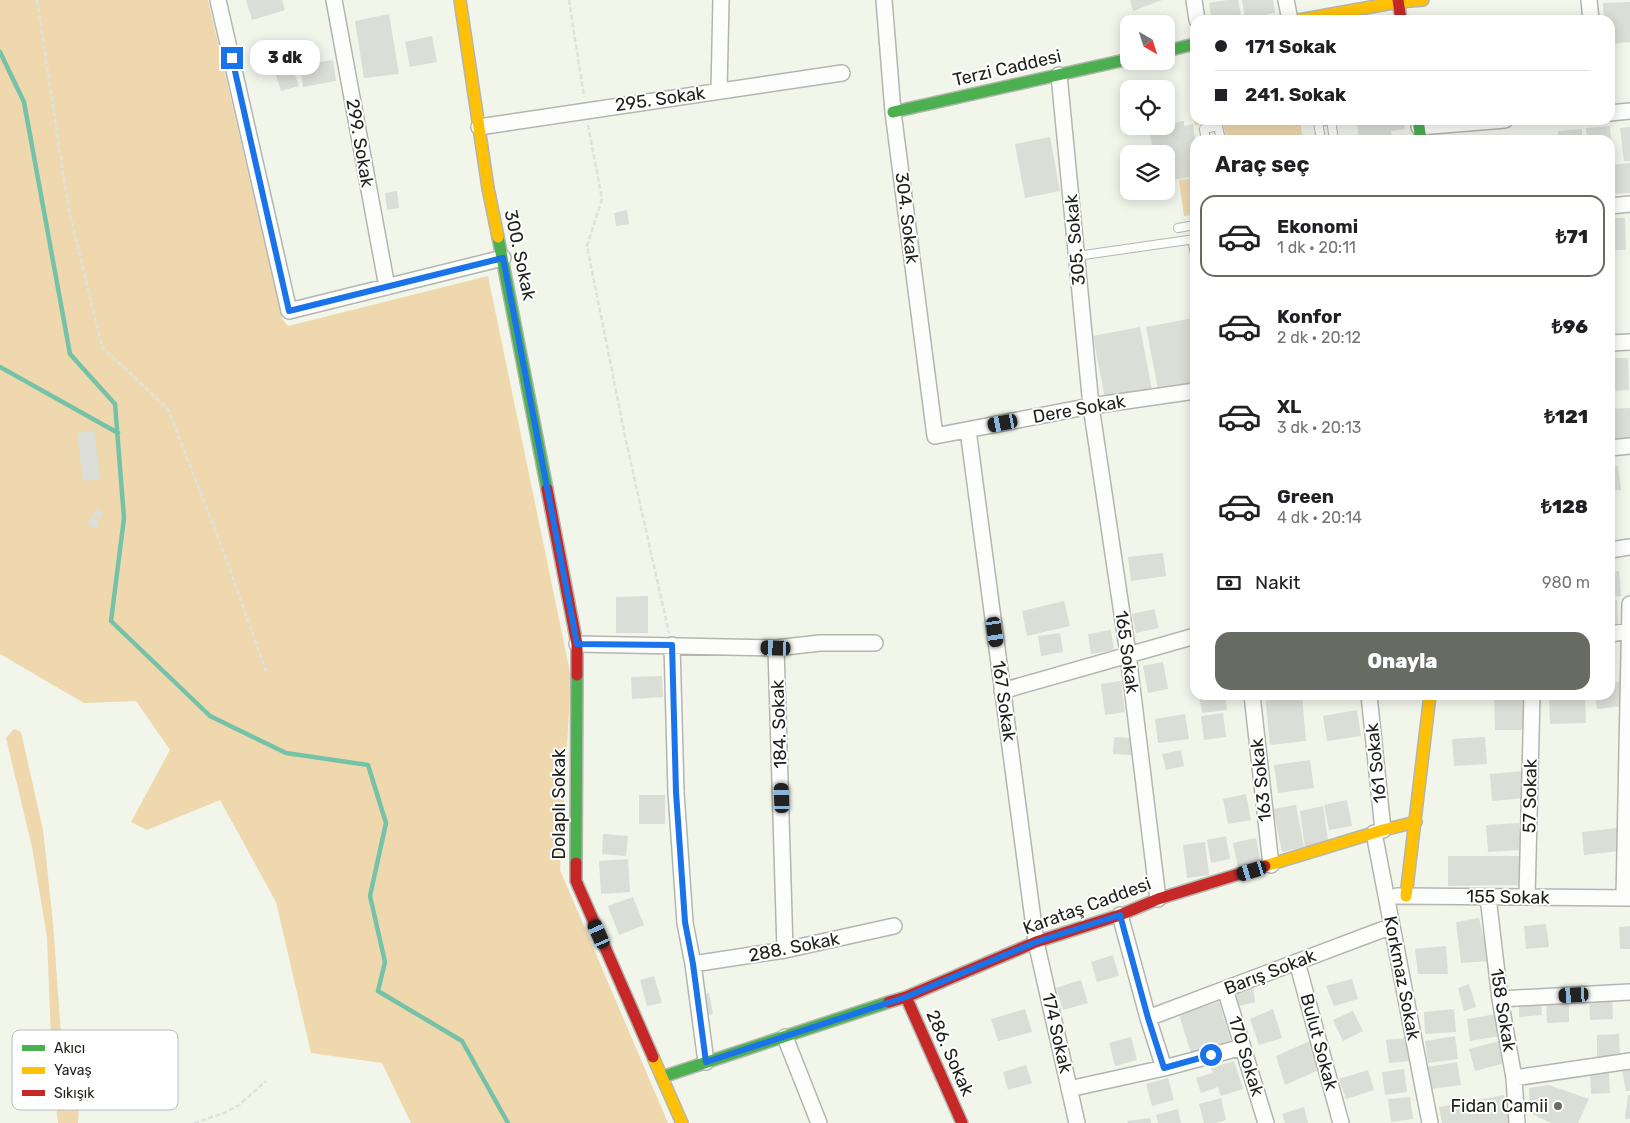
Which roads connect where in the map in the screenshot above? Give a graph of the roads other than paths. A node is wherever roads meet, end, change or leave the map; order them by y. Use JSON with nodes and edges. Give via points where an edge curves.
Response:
{"nodes":[{"id":1,"x":218,"y":0,"type":"edge"},
{"id":2,"x":334,"y":0,"type":"edge"},
{"id":3,"x":460,"y":0,"type":"edge"},
{"id":4,"x":721,"y":0,"type":"edge"},
{"id":5,"x":884,"y":0,"type":"edge"},
{"id":6,"x":1194,"y":0,"type":"edge"},
{"id":7,"x":1286,"y":0,"type":"edge"},
{"id":8,"x":1422,"y":0,"type":"edge"},
{"id":9,"x":1589,"y":0,"type":"edge"},
{"id":10,"x":1398,"y":1,"type":"edge"},
{"id":11,"x":1196,"y":15,"type":"edge"},
{"id":12,"x":1289,"y":15,"type":"edge"},
{"id":13,"x":1325,"y":15,"type":"edge"},
{"id":14,"x":1400,"y":15,"type":"edge"},
{"id":15,"x":1591,"y":15,"type":"edge"},
{"id":16,"x":1190,"y":45,"type":"edge"},
{"id":17,"x":1175,"y":48,"type":"edge"},
{"id":18,"x":1120,"y":61,"type":"edge"},
{"id":19,"x":842,"y":73,"type":"dead end"},
{"id":20,"x":1060,"y":75,"type":"junction"},
{"id":21,"x":719,"y":91,"type":"junction"},
{"id":22,"x":1630,"y":111,"type":"edge"},
{"id":23,"x":893,"y":112,"type":"junction"},
{"id":24,"x":1615,"y":112,"type":"edge"},
{"id":25,"x":1457,"y":125,"type":"edge"},
{"id":26,"x":479,"y":127,"type":"junction"},
{"id":27,"x":1419,"y":129,"type":"edge"},
{"id":28,"x":1205,"y":135,"type":"edge"},
{"id":29,"x":1220,"y":135,"type":"edge"},
{"id":30,"x":1630,"y":204,"type":"edge"},
{"id":31,"x":1615,"y":206,"type":"edge"},
{"id":32,"x":1190,"y":226,"type":"edge"},
{"id":33,"x":1178,"y":228,"type":"dead end"},
{"id":34,"x":1190,"y":240,"type":"edge"},
{"id":35,"x":1077,"y":256,"type":"junction"},
{"id":36,"x":503,"y":258,"type":"junction"},
{"id":37,"x":387,"y":287,"type":"junction"},
{"id":38,"x":1630,"y":342,"type":"edge"},
{"id":39,"x":1615,"y":343,"type":"edge"},
{"id":40,"x":1190,"y":393,"type":"edge"},
{"id":41,"x":1091,"y":406,"type":"junction"},
{"id":42,"x":968,"y":430,"type":"junction"},
{"id":43,"x":935,"y":436,"type":"joint"},
{"id":44,"x":1630,"y":446,"type":"edge"},
{"id":45,"x":1615,"y":448,"type":"edge"},
{"id":46,"x":553,"y":516,"type":"joint"},
{"id":47,"x":1630,"y":547,"type":"edge"},
{"id":48,"x":1615,"y":549,"type":"edge"},
{"id":49,"x":1630,"y":604,"type":"edge"},
{"id":50,"x":1630,"y":631,"type":"edge"},
{"id":51,"x":1615,"y":633,"type":"edge"},
{"id":52,"x":1190,"y":637,"type":"edge"},
{"id":53,"x":875,"y":643,"type":"dead end"},
{"id":54,"x":577,"y":644,"type":"junction"},
{"id":55,"x":672,"y":645,"type":"junction"},
{"id":56,"x":776,"y":648,"type":"junction"},
{"id":57,"x":1128,"y":654,"type":"junction"},
{"id":58,"x":1002,"y":691,"type":"junction"},
{"id":59,"x":1253,"y":700,"type":"edge"},
{"id":60,"x":1369,"y":700,"type":"edge"},
{"id":61,"x":1429,"y":700,"type":"edge"},
{"id":62,"x":1532,"y":700,"type":"edge"},
{"id":63,"x":1628,"y":820,"type":"edge"},
{"id":64,"x":1416,"y":822,"type":"junction"},
{"id":65,"x":1379,"y":831,"type":"junction"},
{"id":66,"x":1271,"y":865,"type":"junction"},
{"id":67,"x":1387,"y":896,"type":"junction"},
{"id":68,"x":1406,"y":896,"type":"junction"},
{"id":69,"x":1488,"y":897,"type":"junction"},
{"id":70,"x":1527,"y":897,"type":"junction"},
{"id":71,"x":1627,"y":898,"type":"edge"},
{"id":72,"x":1158,"y":899,"type":"junction"},
{"id":73,"x":1120,"y":915,"type":"junction"},
{"id":74,"x":894,"y":926,"type":"dead end"},
{"id":75,"x":1392,"y":926,"type":"junction"},
{"id":76,"x":1036,"y":942,"type":"junction"},
{"id":77,"x":785,"y":950,"type":"junction"},
{"id":78,"x":1297,"y":962,"type":"junction"},
{"id":79,"x":693,"y":964,"type":"junction"},
{"id":80,"x":1226,"y":989,"type":"junction"},
{"id":81,"x":1630,"y":992,"type":"edge"},
{"id":82,"x":906,"y":997,"type":"junction"},
{"id":83,"x":1500,"y":999,"type":"junction"},
{"id":84,"x":1148,"y":1018,"type":"junction"},
{"id":85,"x":785,"y":1037,"type":"junction"},
{"id":86,"x":1243,"y":1046,"type":"junction"},
{"id":87,"x":1630,"y":1061,"type":"edge"},
{"id":88,"x":706,"y":1062,"type":"junction"},
{"id":89,"x":1164,"y":1068,"type":"junction"},
{"id":90,"x":662,"y":1077,"type":"junction"},
{"id":91,"x":1514,"y":1078,"type":"junction"},
{"id":92,"x":1069,"y":1089,"type":"junction"},
{"id":93,"x":682,"y":1123,"type":"edge"},
{"id":94,"x":819,"y":1123,"type":"edge"},
{"id":95,"x":962,"y":1123,"type":"edge"},
{"id":96,"x":1077,"y":1123,"type":"edge"},
{"id":97,"x":1266,"y":1123,"type":"edge"},
{"id":98,"x":1341,"y":1123,"type":"edge"},
{"id":99,"x":1430,"y":1123,"type":"edge"},
{"id":100,"x":1517,"y":1123,"type":"edge"}],
"edges":[{"from":1,"to":37,"type":"street","via":[[289,311]]},
{"from":2,"to":37,"type":"street","name":"299. Sokak"},
{"from":3,"to":26,"type":"street","name":"300. Sokak"},
{"from":4,"to":21,"type":"street"},
{"from":5,"to":23,"type":"street","name":"304. Sokak"},
{"from":6,"to":11,"type":"street"},
{"from":7,"to":12,"type":"street"},
{"from":8,"to":10,"type":"street"},
{"from":9,"to":15,"type":"street"},
{"from":10,"to":13,"type":"street"},
{"from":10,"to":14,"type":"street"},
{"from":16,"to":17,"type":"street"},
{"from":18,"to":20,"type":"street","name":"Terzi Caddesi"},
{"from":19,"to":21,"type":"street","name":"295. Sokak"},
{"from":20,"to":23,"type":"street","name":"Terzi Caddesi"},
{"from":20,"to":35,"type":"street","name":"305. Sokak"},
{"from":21,"to":26,"type":"street","name":"295. Sokak"},
{"from":22,"to":24,"type":"street"},
{"from":23,"to":43,"type":"street","name":"304. Sokak"},
{"from":25,"to":27,"type":"street"},
{"from":26,"to":36,"type":"street","name":"300. Sokak"},
{"from":28,"to":29,"type":"lane","via":[[1204,129],[1218,126]]},
{"from":30,"to":31,"type":"street"},
{"from":32,"to":33,"type":"lane"},
{"from":34,"to":35,"type":"lane"},
{"from":35,"to":41,"type":"street","name":"305. Sokak"},
{"from":36,"to":37,"type":"street"},
{"from":36,"to":46,"type":"street","name":"300. Sokak"},
{"from":38,"to":39,"type":"street"},
{"from":40,"to":41,"type":"street","name":"Dere Sokak"},
{"from":41,"to":42,"type":"street","name":"Dere Sokak"},
{"from":41,"to":57,"type":"street","name":"165 Sokak"},
{"from":42,"to":43,"type":"street","name":"Dere Sokak"},
{"from":42,"to":58,"type":"street","name":"167 Sokak"},
{"from":44,"to":45,"type":"street"},
{"from":46,"to":54,"type":"street","name":"Dolaplı Sokak"},
{"from":47,"to":48,"type":"street"},
{"from":49,"to":50,"type":"street"},
{"from":50,"to":51,"type":"street"},
{"from":50,"to":63,"type":"street"},
{"from":52,"to":57,"type":"street"},
{"from":53,"to":56,"type":"street"},
{"from":54,"to":55,"type":"street"},
{"from":54,"to":90,"type":"street","name":"Dolaplı Sokak","via":[[576,880]]},
{"from":55,"to":56,"type":"street"},
{"from":55,"to":79,"type":"street","via":[[676,792],[685,922]]},
{"from":56,"to":77,"type":"street","name":"184. Sokak"},
{"from":57,"to":58,"type":"street"},
{"from":57,"to":72,"type":"street","name":"165 Sokak"},
{"from":58,"to":76,"type":"street","name":"167 Sokak"},
{"from":59,"to":66,"type":"street","name":"163 Sokak"},
{"from":60,"to":65,"type":"street","name":"161 Sokak"},
{"from":61,"to":64,"type":"street"},
{"from":62,"to":70,"type":"street","name":"57 Sokak"},
{"from":63,"to":71,"type":"street"},
{"from":64,"to":65,"type":"street","name":"Karataş Caddesi"},
{"from":64,"to":68,"type":"street"},
{"from":65,"to":66,"type":"street","name":"Karataş Caddesi"},
{"from":65,"to":67,"type":"street","name":"Korkmaz Sokak"},
{"from":66,"to":72,"type":"street","name":"Karataş Caddesi"},
{"from":67,"to":68,"type":"street","name":"155 Sokak"},
{"from":67,"to":75,"type":"street","name":"Korkmaz Sokak"},
{"from":68,"to":69,"type":"street","name":"155 Sokak"},
{"from":69,"to":70,"type":"street","name":"155 Sokak"},
{"from":69,"to":83,"type":"street","name":"158 Sokak"},
{"from":70,"to":71,"type":"street","name":"155 Sokak"},
{"from":72,"to":73,"type":"street","name":"Karataş Caddesi"},
{"from":73,"to":76,"type":"street","name":"Karataş Caddesi"},
{"from":73,"to":84,"type":"street"},
{"from":74,"to":77,"type":"street","name":"288. Sokak"},
{"from":75,"to":78,"type":"street","name":"Barış Sokak"},
{"from":75,"to":99,"type":"street","name":"Korkmaz Sokak"},
{"from":76,"to":82,"type":"street","name":"Karataş Caddesi"},
{"from":76,"to":92,"type":"street","name":"174 Sokak"},
{"from":77,"to":79,"type":"street","name":"288. Sokak"},
{"from":78,"to":80,"type":"street","name":"Barış Sokak"},
{"from":78,"to":98,"type":"street","name":"Bulut Sokak"},
{"from":79,"to":88,"type":"street"},
{"from":80,"to":84,"type":"street","name":"Barış Sokak"},
{"from":80,"to":86,"type":"street","name":"170 Sokak"},
{"from":81,"to":83,"type":"street"},
{"from":82,"to":85,"type":"street","name":"Karataş Caddesi"},
{"from":82,"to":95,"type":"street","name":"286. Sokak"},
{"from":83,"to":91,"type":"street","name":"158 Sokak"},
{"from":84,"to":89,"type":"street"},
{"from":85,"to":88,"type":"street","name":"Karataş Caddesi"},
{"from":85,"to":94,"type":"street"},
{"from":86,"to":89,"type":"street"},
{"from":86,"to":97,"type":"street","name":"170 Sokak"},
{"from":87,"to":91,"type":"street"},
{"from":88,"to":90,"type":"street","name":"Karataş Caddesi"},
{"from":89,"to":92,"type":"street"},
{"from":90,"to":93,"type":"street","name":"Dolaplı Sokak"},
{"from":91,"to":100,"type":"street","name":"158 Sokak"},
{"from":92,"to":96,"type":"street","name":"174 Sokak"}]}
